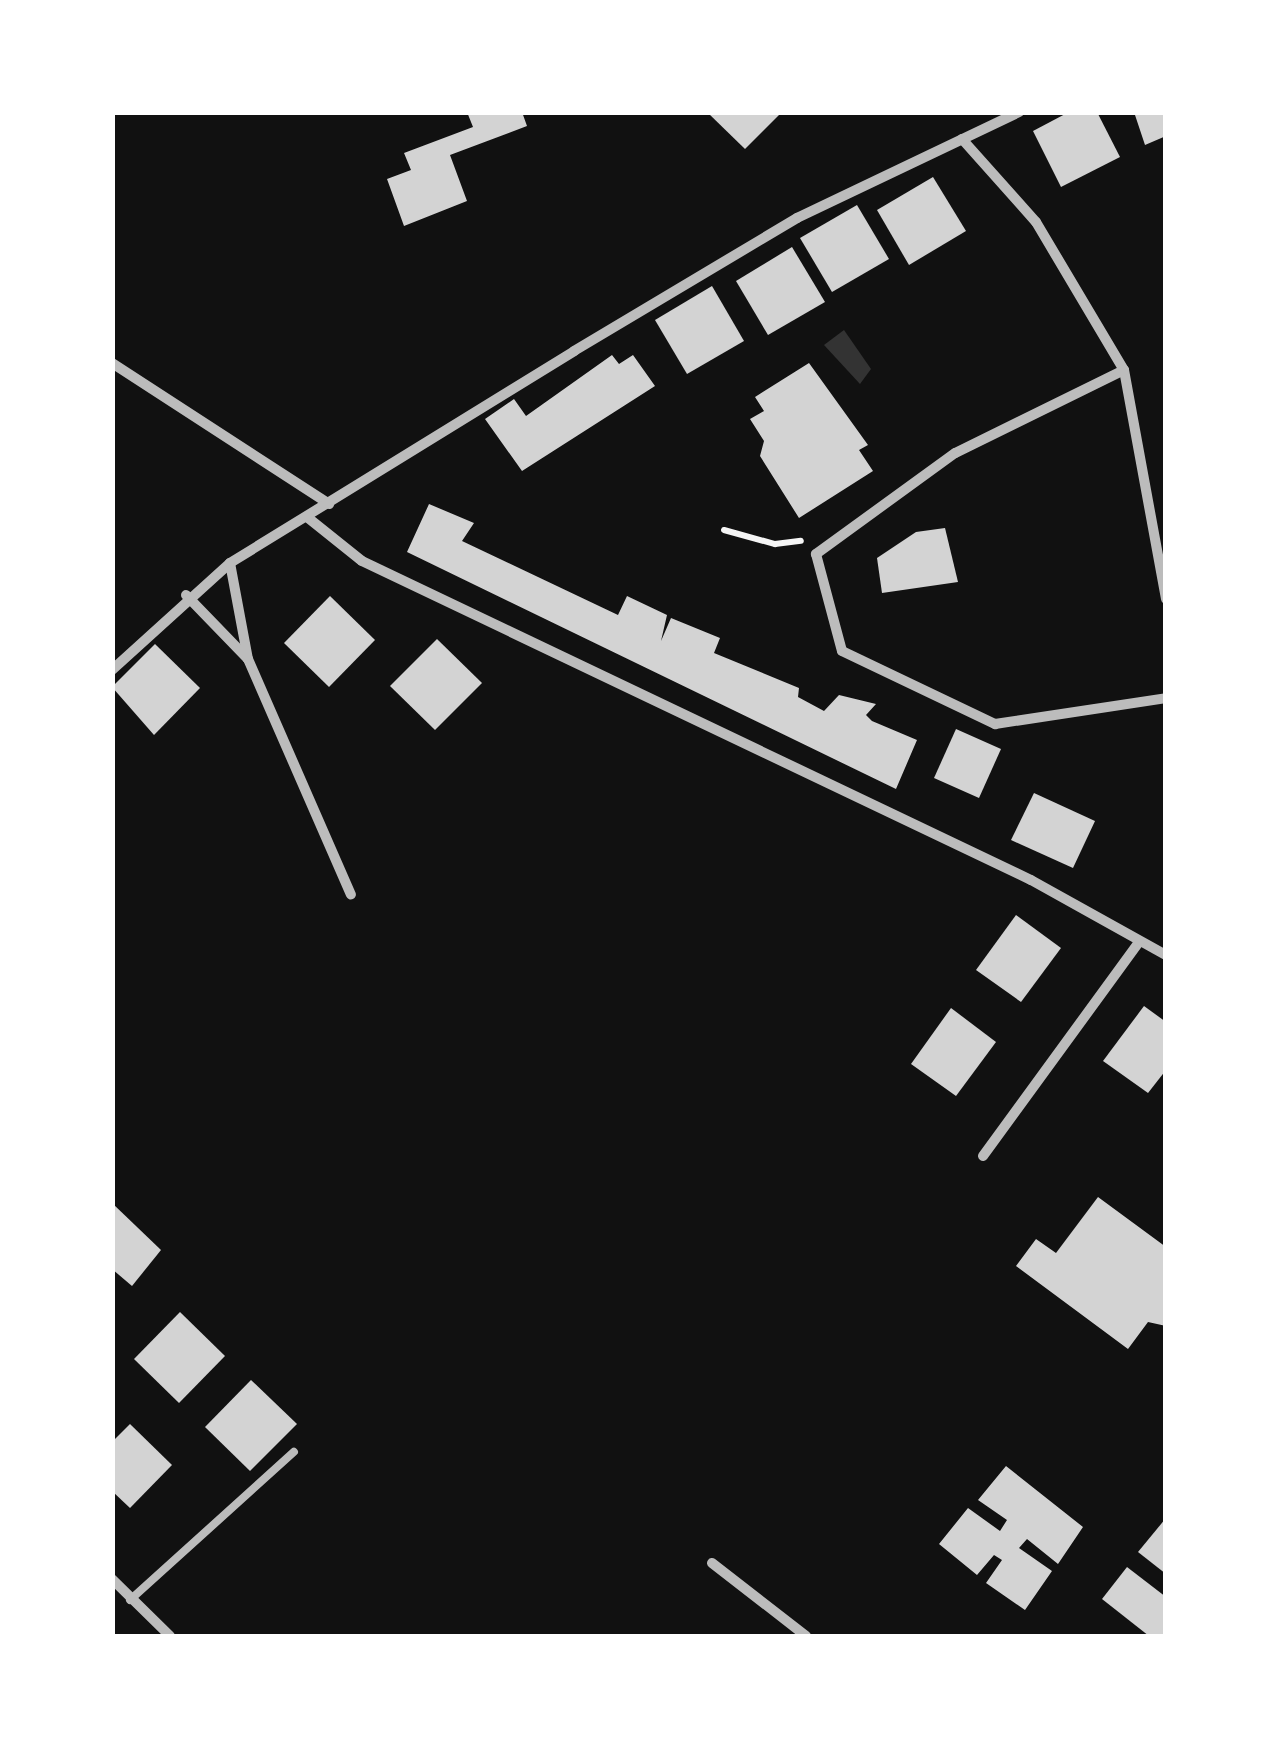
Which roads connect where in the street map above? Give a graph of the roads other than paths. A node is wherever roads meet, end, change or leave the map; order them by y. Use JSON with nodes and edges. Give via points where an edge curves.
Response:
{"nodes":[{"id":1,"x":1019,"y":112,"type":"edge"},
{"id":2,"x":962,"y":139,"type":"junction"},
{"id":3,"x":112,"y":363,"type":"edge"},
{"id":4,"x":1124,"y":370,"type":"junction"},
{"id":5,"x":329,"y":504,"type":"junction"},
{"id":6,"x":307,"y":518,"type":"junction"},
{"id":7,"x":230,"y":563,"type":"junction"},
{"id":8,"x":186,"y":595,"type":"junction"},
{"id":9,"x":1166,"y":599,"type":"edge"},
{"id":10,"x":248,"y":659,"type":"junction"},
{"id":11,"x":112,"y":670,"type":"edge"},
{"id":12,"x":1166,"y":698,"type":"edge"},
{"id":13,"x":351,"y":895,"type":"dead end"},
{"id":14,"x":1139,"y":942,"type":"junction"},
{"id":15,"x":1166,"y":954,"type":"edge"},
{"id":16,"x":982,"y":1156,"type":"dead end"},
{"id":17,"x":294,"y":1452,"type":"dead end"},
{"id":18,"x":712,"y":1563,"type":"dead end"},
{"id":19,"x":112,"y":1578,"type":"edge"},
{"id":20,"x":130,"y":1600,"type":"junction"},
{"id":21,"x":170,"y":1636,"type":"edge"},
{"id":22,"x":806,"y":1636,"type":"edge"}],
"edges":[{"from":1,"to":2,"type":"street"},
{"from":2,"to":4,"type":"street","via":[[1036,222]]},
{"from":2,"to":5,"type":"street","via":[[797,218]]},
{"from":3,"to":5,"type":"street"},
{"from":4,"to":9,"type":"street"},
{"from":4,"to":12,"type":"street","via":[[955,453],[822,542],[816,554],[842,651],[995,724]]},
{"from":5,"to":6,"type":"street"},
{"from":6,"to":7,"type":"street"},
{"from":6,"to":14,"type":"street","via":[[362,561],[1031,880]]},
{"from":7,"to":8,"type":"street"},
{"from":7,"to":10,"type":"street"},
{"from":8,"to":10,"type":"street"},
{"from":8,"to":11,"type":"street"},
{"from":10,"to":13,"type":"street"},
{"from":14,"to":15,"type":"street"},
{"from":14,"to":16,"type":"street"},
{"from":17,"to":20,"type":"lane"},
{"from":18,"to":22,"type":"street"},
{"from":19,"to":20,"type":"street"},
{"from":20,"to":21,"type":"street"}]}
